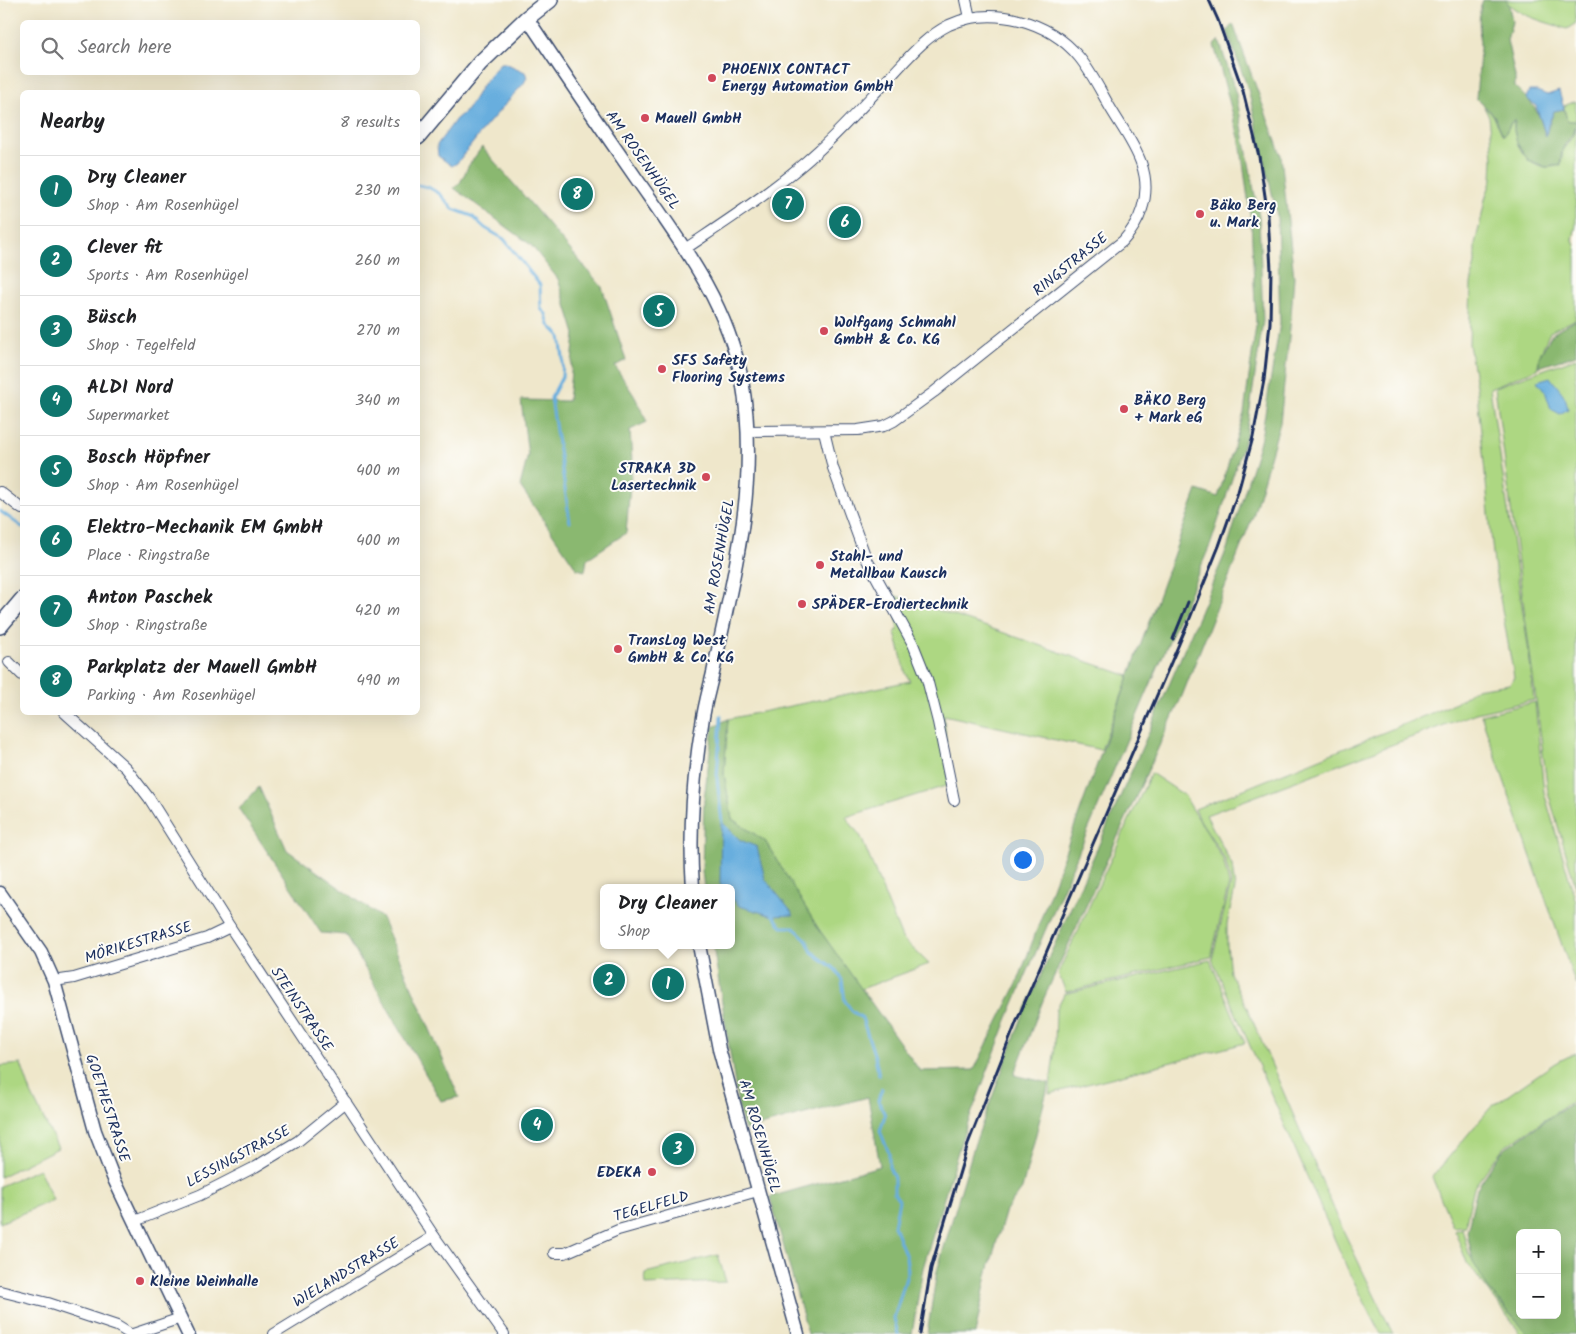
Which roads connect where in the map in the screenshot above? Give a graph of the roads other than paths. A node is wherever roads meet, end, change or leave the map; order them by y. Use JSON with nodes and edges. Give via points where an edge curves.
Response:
{"nodes":[{"id":1,"x":550,"y":0,"type":"edge"},
{"id":2,"x":966,"y":0,"type":"edge"},
{"id":3,"x":527,"y":18,"type":"junction"},
{"id":4,"x":970,"y":18,"type":"junction"},
{"id":5,"x":420,"y":136,"type":"edge"},
{"id":6,"x":685,"y":249,"type":"junction"},
{"id":7,"x":747,"y":431,"type":"junction"},
{"id":8,"x":824,"y":431,"type":"junction"},
{"id":9,"x":0,"y":492,"type":"edge"},
{"id":10,"x":20,"y":507,"type":"edge"},
{"id":11,"x":20,"y":602,"type":"edge"},
{"id":12,"x":0,"y":626,"type":"edge"},
{"id":13,"x":9,"y":662,"type":"dead end"},
{"id":14,"x":20,"y":672,"type":"edge"},
{"id":15,"x":67,"y":715,"type":"edge"},
{"id":16,"x":954,"y":800,"type":"dead end"},
{"id":17,"x":693,"y":884,"type":"edge"},
{"id":18,"x":0,"y":893,"type":"edge"},
{"id":19,"x":230,"y":927,"type":"junction"},
{"id":20,"x":700,"y":949,"type":"edge"},
{"id":21,"x":54,"y":981,"type":"junction"},
{"id":22,"x":346,"y":1102,"type":"junction"},
{"id":23,"x":758,"y":1191,"type":"junction"},
{"id":24,"x":135,"y":1222,"type":"junction"},
{"id":25,"x":434,"y":1236,"type":"junction"},
{"id":26,"x":554,"y":1253,"type":"dead end"},
{"id":27,"x":0,"y":1291,"type":"edge"},
{"id":28,"x":181,"y":1318,"type":"junction"},
{"id":29,"x":794,"y":1333,"type":"edge"},
{"id":30,"x":131,"y":1334,"type":"edge"},
{"id":31,"x":188,"y":1334,"type":"edge"},
{"id":32,"x":274,"y":1334,"type":"edge"},
{"id":33,"x":504,"y":1334,"type":"edge"}],
"edges":[{"from":1,"to":3,"type":"main road"},
{"from":2,"to":4,"type":"street"},
{"from":3,"to":5,"type":"main road","via":[[480,63]]},
{"from":3,"to":6,"type":"street","name":"AM ROSENHÜGEL"},
{"from":4,"to":6,"type":"street","name":"RINGSTRASSE","via":[[932,35],[808,160],[759,200]]},
{"from":4,"to":8,"type":"street","name":"RINGSTRASSE","via":[[998,17],[1032,23],[1055,36],[1079,57],[1145,173],[1146,186],[1138,221],[1123,241],[894,421],[873,428]]},
{"from":6,"to":7,"type":"street","name":"AM ROSENHÜGEL","via":[[706,282],[727,328],[742,380]]},
{"from":7,"to":8,"type":"street","name":"RINGSTRASSE"},
{"from":7,"to":17,"type":"street","name":"AM ROSENHÜGEL","via":[[743,524],[696,764],[692,810]]},
{"from":8,"to":16,"type":"street","via":[[832,468],[866,558],[913,644],[927,679]]},
{"from":9,"to":10,"type":"street"},
{"from":11,"to":12,"type":"main road"},
{"from":13,"to":14,"type":"street"},
{"from":15,"to":19,"type":"street","name":"STEINSTRASSE","via":[[126,768],[149,798]]},
{"from":18,"to":21,"type":"street","name":"GOETHESTRASSE","via":[[42,952]]},
{"from":19,"to":21,"type":"street","name":"MÖRIKESTRASSE","via":[[207,938],[74,978]]},
{"from":19,"to":22,"type":"street","name":"STEINSTRASSE"},
{"from":20,"to":23,"type":"street","name":"AM ROSENHÜGEL","via":[[719,1049]]},
{"from":21,"to":24,"type":"street","name":"GOETHESTRASSE","via":[[95,1131]]},
{"from":22,"to":24,"type":"street","name":"LESSINGSTRASSE","via":[[298,1141],[255,1167],[200,1195]]},
{"from":22,"to":25,"type":"street","name":"STEINSTRASSE"},
{"from":23,"to":26,"type":"street","name":"TEGELFELD","via":[[618,1230],[565,1253]]},
{"from":23,"to":29,"type":"street","name":"AM ROSENHÜGEL"},
{"from":24,"to":28,"type":"street","name":"GOETHESTRASSE"},
{"from":25,"to":32,"type":"street","name":"WIELANDSTRASSE"},
{"from":25,"to":33,"type":"street","name":"STEINSTRASSE"},
{"from":27,"to":30,"type":"street","via":[[48,1303],[117,1326]]},
{"from":28,"to":30,"type":"street"},
{"from":28,"to":31,"type":"street","name":"GOETHESTRASSE"}]}
